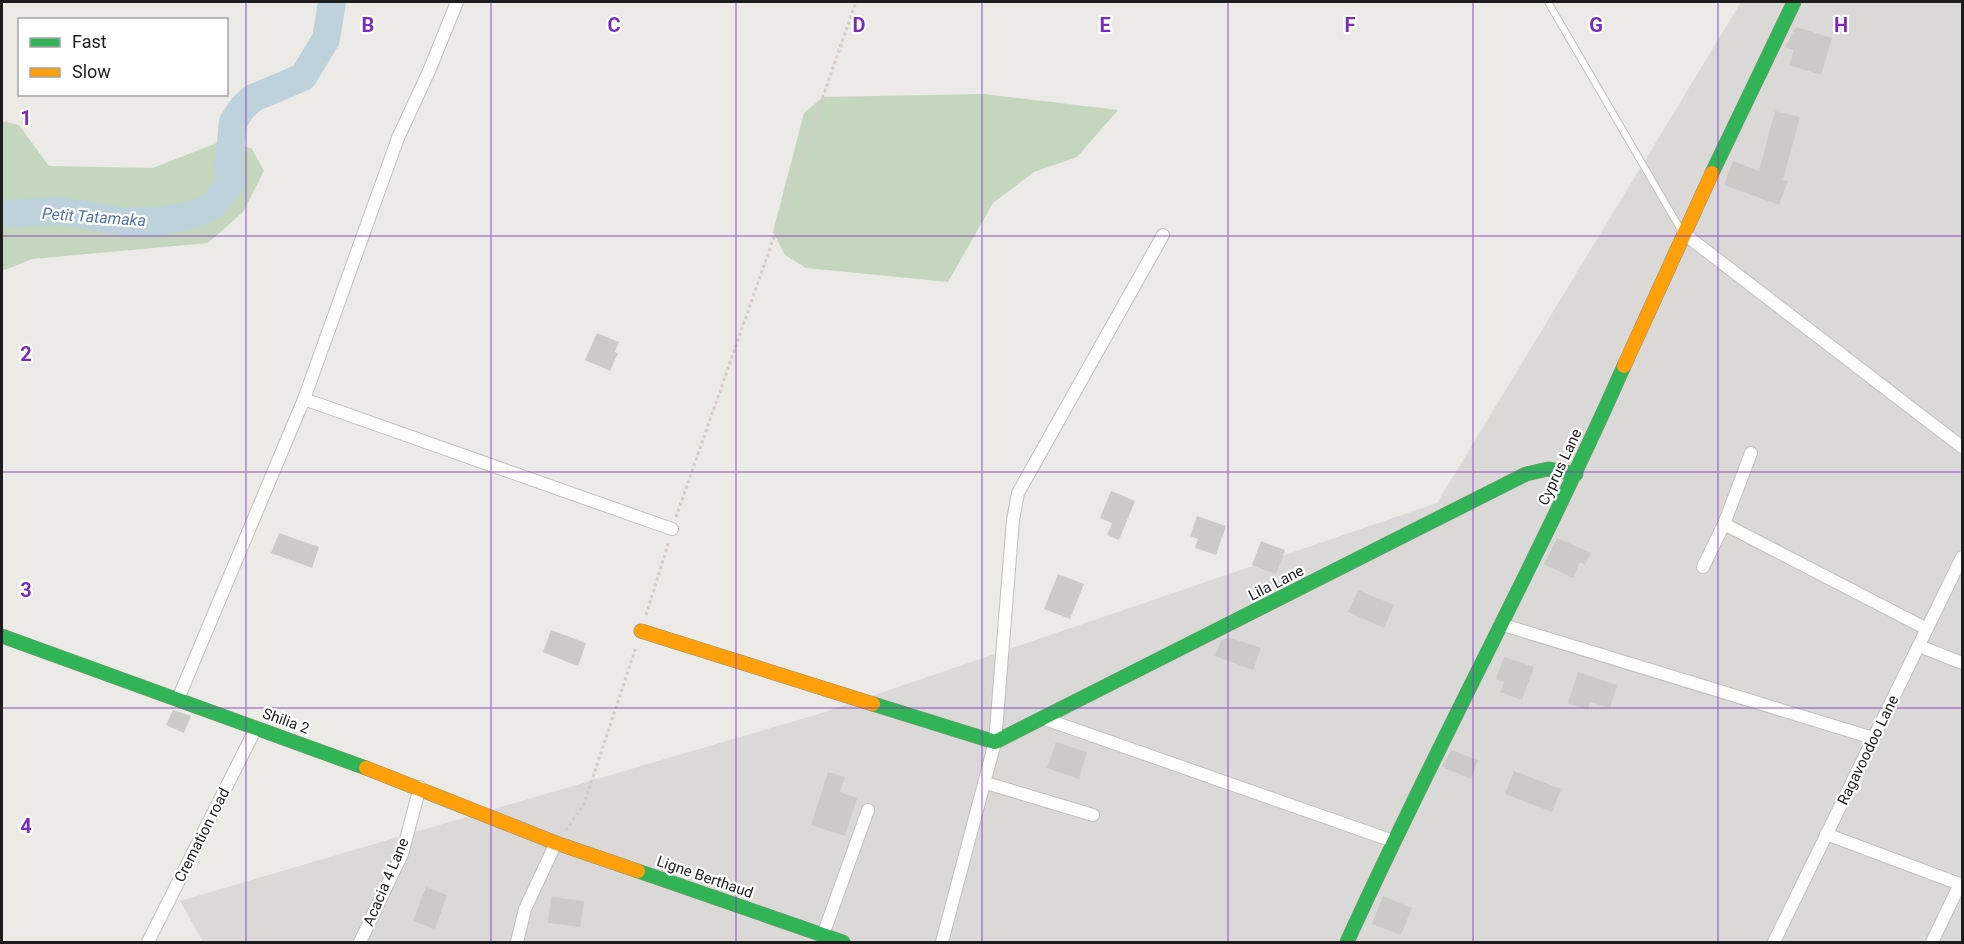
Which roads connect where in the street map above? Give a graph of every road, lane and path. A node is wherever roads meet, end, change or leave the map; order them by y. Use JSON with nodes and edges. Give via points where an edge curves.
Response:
{"nodes":[{"id":1,"x":457,"y":2,"type":"edge"},
{"id":2,"x":855,"y":2,"type":"edge"},
{"id":3,"x":1548,"y":2,"type":"edge"},
{"id":4,"x":1794,"y":2,"type":"edge"},
{"id":5,"x":1683,"y":233,"type":"junction"},
{"id":6,"x":1162,"y":235,"type":"dead end"},
{"id":7,"x":304,"y":399,"type":"junction"},
{"id":8,"x":1962,"y":447,"type":"edge"},
{"id":9,"x":1751,"y":453,"type":"dead end"},
{"id":10,"x":1576,"y":474,"type":"junction"},
{"id":11,"x":1724,"y":524,"type":"junction"},
{"id":12,"x":672,"y":529,"type":"junction"},
{"id":13,"x":1962,"y":557,"type":"edge"},
{"id":14,"x":1703,"y":567,"type":"dead end"},
{"id":15,"x":1500,"y":624,"type":"junction"},
{"id":16,"x":1927,"y":629,"type":"junction"},
{"id":17,"x":641,"y":631,"type":"junction"},
{"id":18,"x":2,"y":636,"type":"edge"},
{"id":19,"x":1919,"y":646,"type":"junction"},
{"id":20,"x":1962,"y":663,"type":"edge"},
{"id":21,"x":178,"y":699,"type":"junction"},
{"id":22,"x":1045,"y":719,"type":"junction"},
{"id":23,"x":256,"y":728,"type":"junction"},
{"id":24,"x":1873,"y":738,"type":"junction"},
{"id":25,"x":995,"y":742,"type":"junction"},
{"id":26,"x":986,"y":783,"type":"junction"},
{"id":27,"x":420,"y":786,"type":"junction"},
{"id":28,"x":868,"y":810,"type":"dead end"},
{"id":29,"x":1093,"y":815,"type":"dead end"},
{"id":30,"x":1826,"y":834,"type":"junction"},
{"id":31,"x":1393,"y":841,"type":"junction"},
{"id":32,"x":556,"y":843,"type":"junction"},
{"id":33,"x":1961,"y":884,"type":"edge"},
{"id":34,"x":823,"y":936,"type":"junction"},
{"id":35,"x":148,"y":942,"type":"edge"},
{"id":36,"x":360,"y":942,"type":"edge"},
{"id":37,"x":517,"y":942,"type":"edge"},
{"id":38,"x":843,"y":942,"type":"edge"},
{"id":39,"x":942,"y":942,"type":"edge"},
{"id":40,"x":1347,"y":942,"type":"edge"},
{"id":41,"x":1774,"y":942,"type":"edge"},
{"id":42,"x":1932,"y":942,"type":"edge"}],
"edges":[{"from":1,"to":7,"type":"street","via":[[398,138]]},
{"from":2,"to":12,"type":"path"},
{"from":3,"to":5,"type":"lane"},
{"from":4,"to":5,"type":"street","name":"Cyprus Lane"},
{"from":5,"to":8,"type":"street"},
{"from":5,"to":10,"type":"street","name":"Cyprus Lane"},
{"from":6,"to":25,"type":"street","via":[[1018,494]]},
{"from":7,"to":12,"type":"street"},
{"from":7,"to":21,"type":"street"},
{"from":9,"to":11,"type":"street"},
{"from":10,"to":15,"type":"street","name":"Cyprus Lane"},
{"from":10,"to":22,"type":"street","name":"Lila Lane","via":[[1548,469],[1526,474]]},
{"from":11,"to":14,"type":"street"},
{"from":11,"to":16,"type":"street"},
{"from":12,"to":17,"type":"path"},
{"from":13,"to":16,"type":"street","name":"Ragavoodoo Lane"},
{"from":15,"to":24,"type":"street"},
{"from":15,"to":31,"type":"street","name":"Cyprus Lane"},
{"from":16,"to":19,"type":"street","name":"Ragavoodoo Lane"},
{"from":17,"to":25,"type":"street"},
{"from":17,"to":32,"type":"path","via":[[584,804]]},
{"from":18,"to":21,"type":"street","name":"Shilia 2"},
{"from":19,"to":20,"type":"street"},
{"from":19,"to":24,"type":"street","name":"Ragavoodoo Lane"},
{"from":21,"to":23,"type":"street","name":"Shilia 2"},
{"from":22,"to":25,"type":"street","name":"Lila Lane"},
{"from":22,"to":31,"type":"street"},
{"from":23,"to":27,"type":"street","name":"Shilia 2"},
{"from":23,"to":35,"type":"street","name":"Cremation road"},
{"from":24,"to":30,"type":"street","name":"Ragavoodoo Lane"},
{"from":25,"to":26,"type":"street"},
{"from":26,"to":29,"type":"street"},
{"from":26,"to":39,"type":"street"},
{"from":27,"to":32,"type":"street","name":"Shilia 2"},
{"from":27,"to":36,"type":"street","name":"Acacia 4 Lane","via":[[402,854]]},
{"from":28,"to":34,"type":"street"},
{"from":30,"to":33,"type":"street"},
{"from":30,"to":41,"type":"street","name":"Ragavoodoo Lane"},
{"from":31,"to":40,"type":"street","name":"Cyprus Lane"},
{"from":32,"to":34,"type":"street","name":"Ligne Berthaud"},
{"from":32,"to":37,"type":"street","via":[[525,909]]},
{"from":33,"to":42,"type":"street"},
{"from":34,"to":38,"type":"street","name":"Ligne Berthaud"}]}
